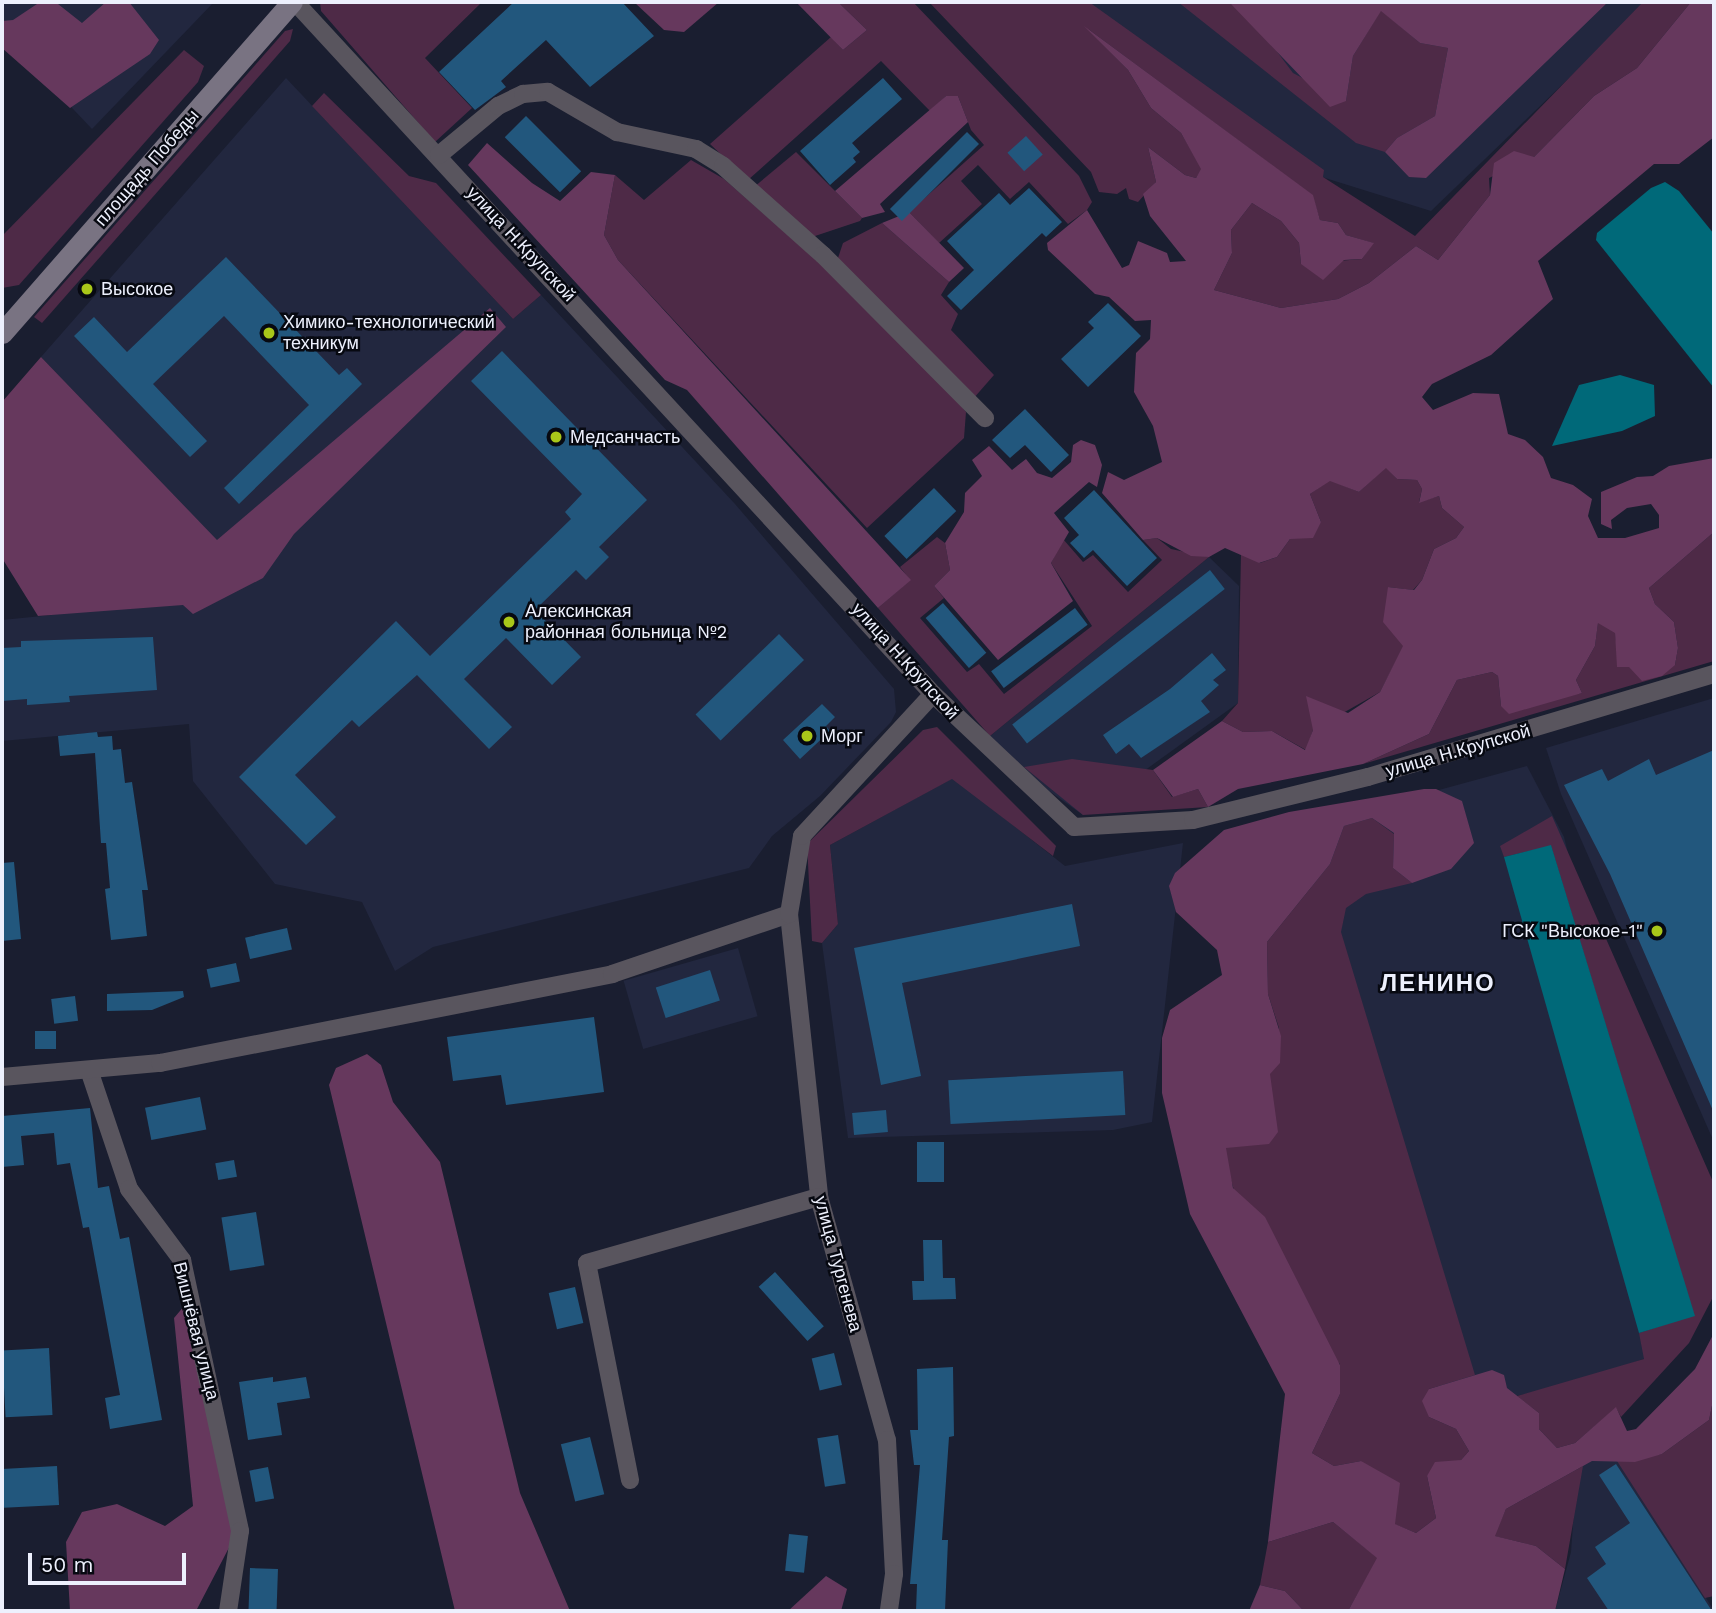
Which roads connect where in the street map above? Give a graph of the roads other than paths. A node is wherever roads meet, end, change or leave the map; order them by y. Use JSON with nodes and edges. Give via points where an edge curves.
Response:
{"nodes":[{"id":1,"x":294,"y":2,"type":"edge"},
{"id":2,"x":439,"y":155,"type":"junction"},
{"id":3,"x":2,"y":333,"type":"edge"},
{"id":4,"x":985,"y":418,"type":"dead end"},
{"id":5,"x":1714,"y":674,"type":"edge"},
{"id":6,"x":933,"y":694,"type":"junction"},
{"id":7,"x":789,"y":914,"type":"junction"},
{"id":8,"x":89,"y":1070,"type":"junction"},
{"id":9,"x":2,"y":1077,"type":"edge"},
{"id":10,"x":819,"y":1196,"type":"junction"},
{"id":11,"x":630,"y":1480,"type":"dead end"},
{"id":12,"x":228,"y":1611,"type":"edge"},
{"id":13,"x":890,"y":1611,"type":"edge"}],
"edges":[{"from":1,"to":2,"type":"street","name":"улица Н.Крупской"},
{"from":1,"to":3,"type":"street","name":"площадь Победы"},
{"from":2,"to":4,"type":"street","via":[[498,106],[523,94],[548,92],[617,132],[696,149],[723,166],[823,255]]},
{"from":2,"to":6,"type":"street","name":"улица Н.Крупской"},
{"from":5,"to":6,"type":"street","name":"улица Н.Крупской","via":[[1368,778],[1193,820],[1074,827]]},
{"from":6,"to":7,"type":"street","name":"улица Тургенева","via":[[802,836]]},
{"from":7,"to":8,"type":"street","via":[[612,974],[160,1063]]},
{"from":7,"to":10,"type":"street","name":"улица Тургенева"},
{"from":8,"to":9,"type":"street"},
{"from":8,"to":12,"type":"street","name":"Вишнёвая улица","via":[[129,1189],[182,1260],[240,1531]]},
{"from":10,"to":11,"type":"street","via":[[587,1263]]},
{"from":10,"to":13,"type":"street","name":"улица Тургенева","via":[[887,1440],[894,1574]]}]}
